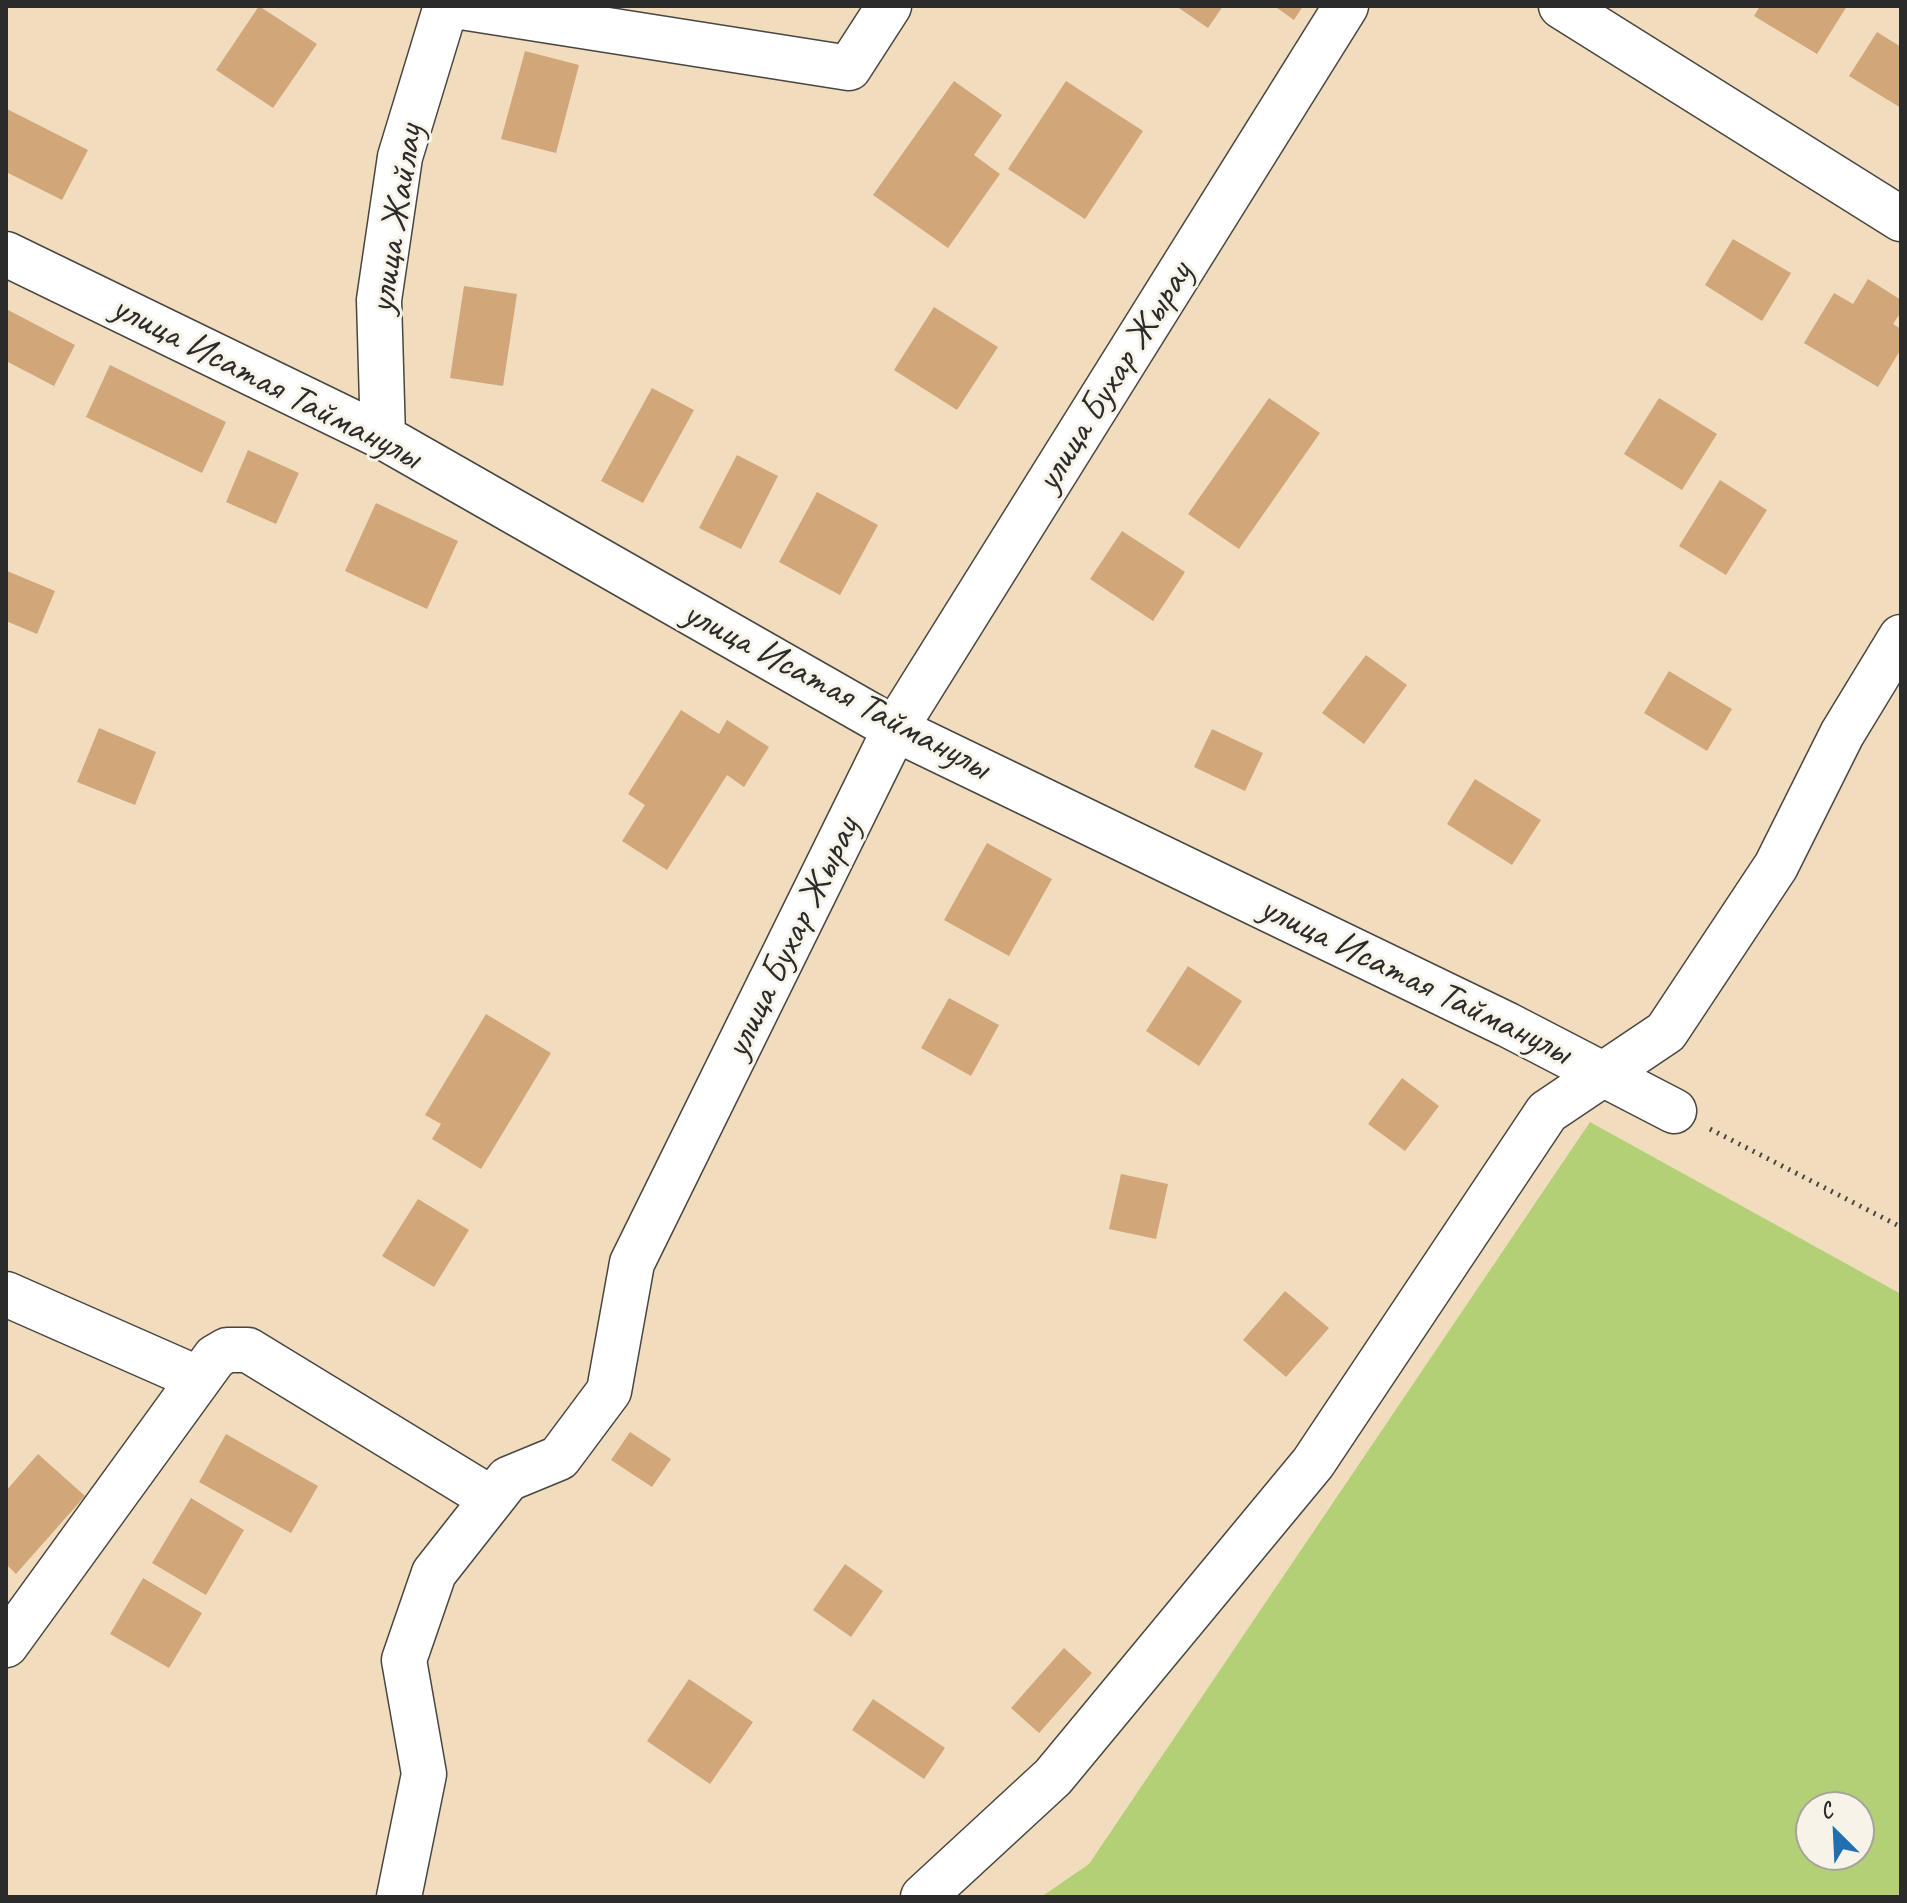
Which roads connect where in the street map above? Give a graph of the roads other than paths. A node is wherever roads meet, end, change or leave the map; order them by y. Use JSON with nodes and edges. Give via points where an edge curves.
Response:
{"nodes":[{"id":1,"x":446,"y":6,"type":"edge"},
{"id":2,"x":455,"y":6,"type":"edge"},
{"id":3,"x":889,"y":6,"type":"edge"},
{"id":4,"x":1346,"y":6,"type":"edge"},
{"id":5,"x":1561,"y":6,"type":"edge"},
{"id":6,"x":1901,"y":219,"type":"edge"},
{"id":7,"x":6,"y":254,"type":"edge"},
{"id":8,"x":383,"y":437,"type":"junction"},
{"id":9,"x":1901,"y":637,"type":"edge"},
{"id":10,"x":895,"y":729,"type":"junction"},
{"id":11,"x":1605,"y":1075,"type":"junction"},
{"id":12,"x":1674,"y":1111,"type":"road end"},
{"id":13,"x":6,"y":1294,"type":"edge"},
{"id":14,"x":199,"y":1379,"type":"junction"},
{"id":15,"x":492,"y":1499,"type":"junction"},
{"id":16,"x":6,"y":1645,"type":"edge"},
{"id":17,"x":399,"y":1897,"type":"edge"},
{"id":18,"x":923,"y":1897,"type":"edge"}],
"edges":[{"from":1,"to":8,"type":"street","name":"улица Жайлау","via":[[398,171],[379,300]]},
{"from":2,"to":3,"type":"street","via":[[849,68]]},
{"from":4,"to":10,"type":"street","name":"улица Бухар Жырау"},
{"from":5,"to":6,"type":"street"},
{"from":7,"to":8,"type":"street","name":"улица Исатая Тайманулы"},
{"from":8,"to":10,"type":"street","name":"улица Исатая Тайманулы"},
{"from":9,"to":11,"type":"street","via":[[1842,734],[1776,866],[1666,1032]]},
{"from":10,"to":11,"type":"street","name":"улица Исатая Тайманулы"},
{"from":10,"to":15,"type":"street","name":"улица Бухар Жырау","via":[[632,1263],[609,1391],[559,1458],[508,1479]]},
{"from":11,"to":12,"type":"street","name":"улица Исатая Тайманулы"},
{"from":11,"to":18,"type":"street","via":[[1547,1112],[1313,1463],[1063,1765]]},
{"from":13,"to":14,"type":"street"},
{"from":14,"to":15,"type":"street","via":[[215,1357],[227,1350],[248,1350]]},
{"from":14,"to":16,"type":"street"},
{"from":15,"to":17,"type":"street","name":"улица Бухар Жырау","via":[[434,1573],[404,1660],[424,1774]]}]}
